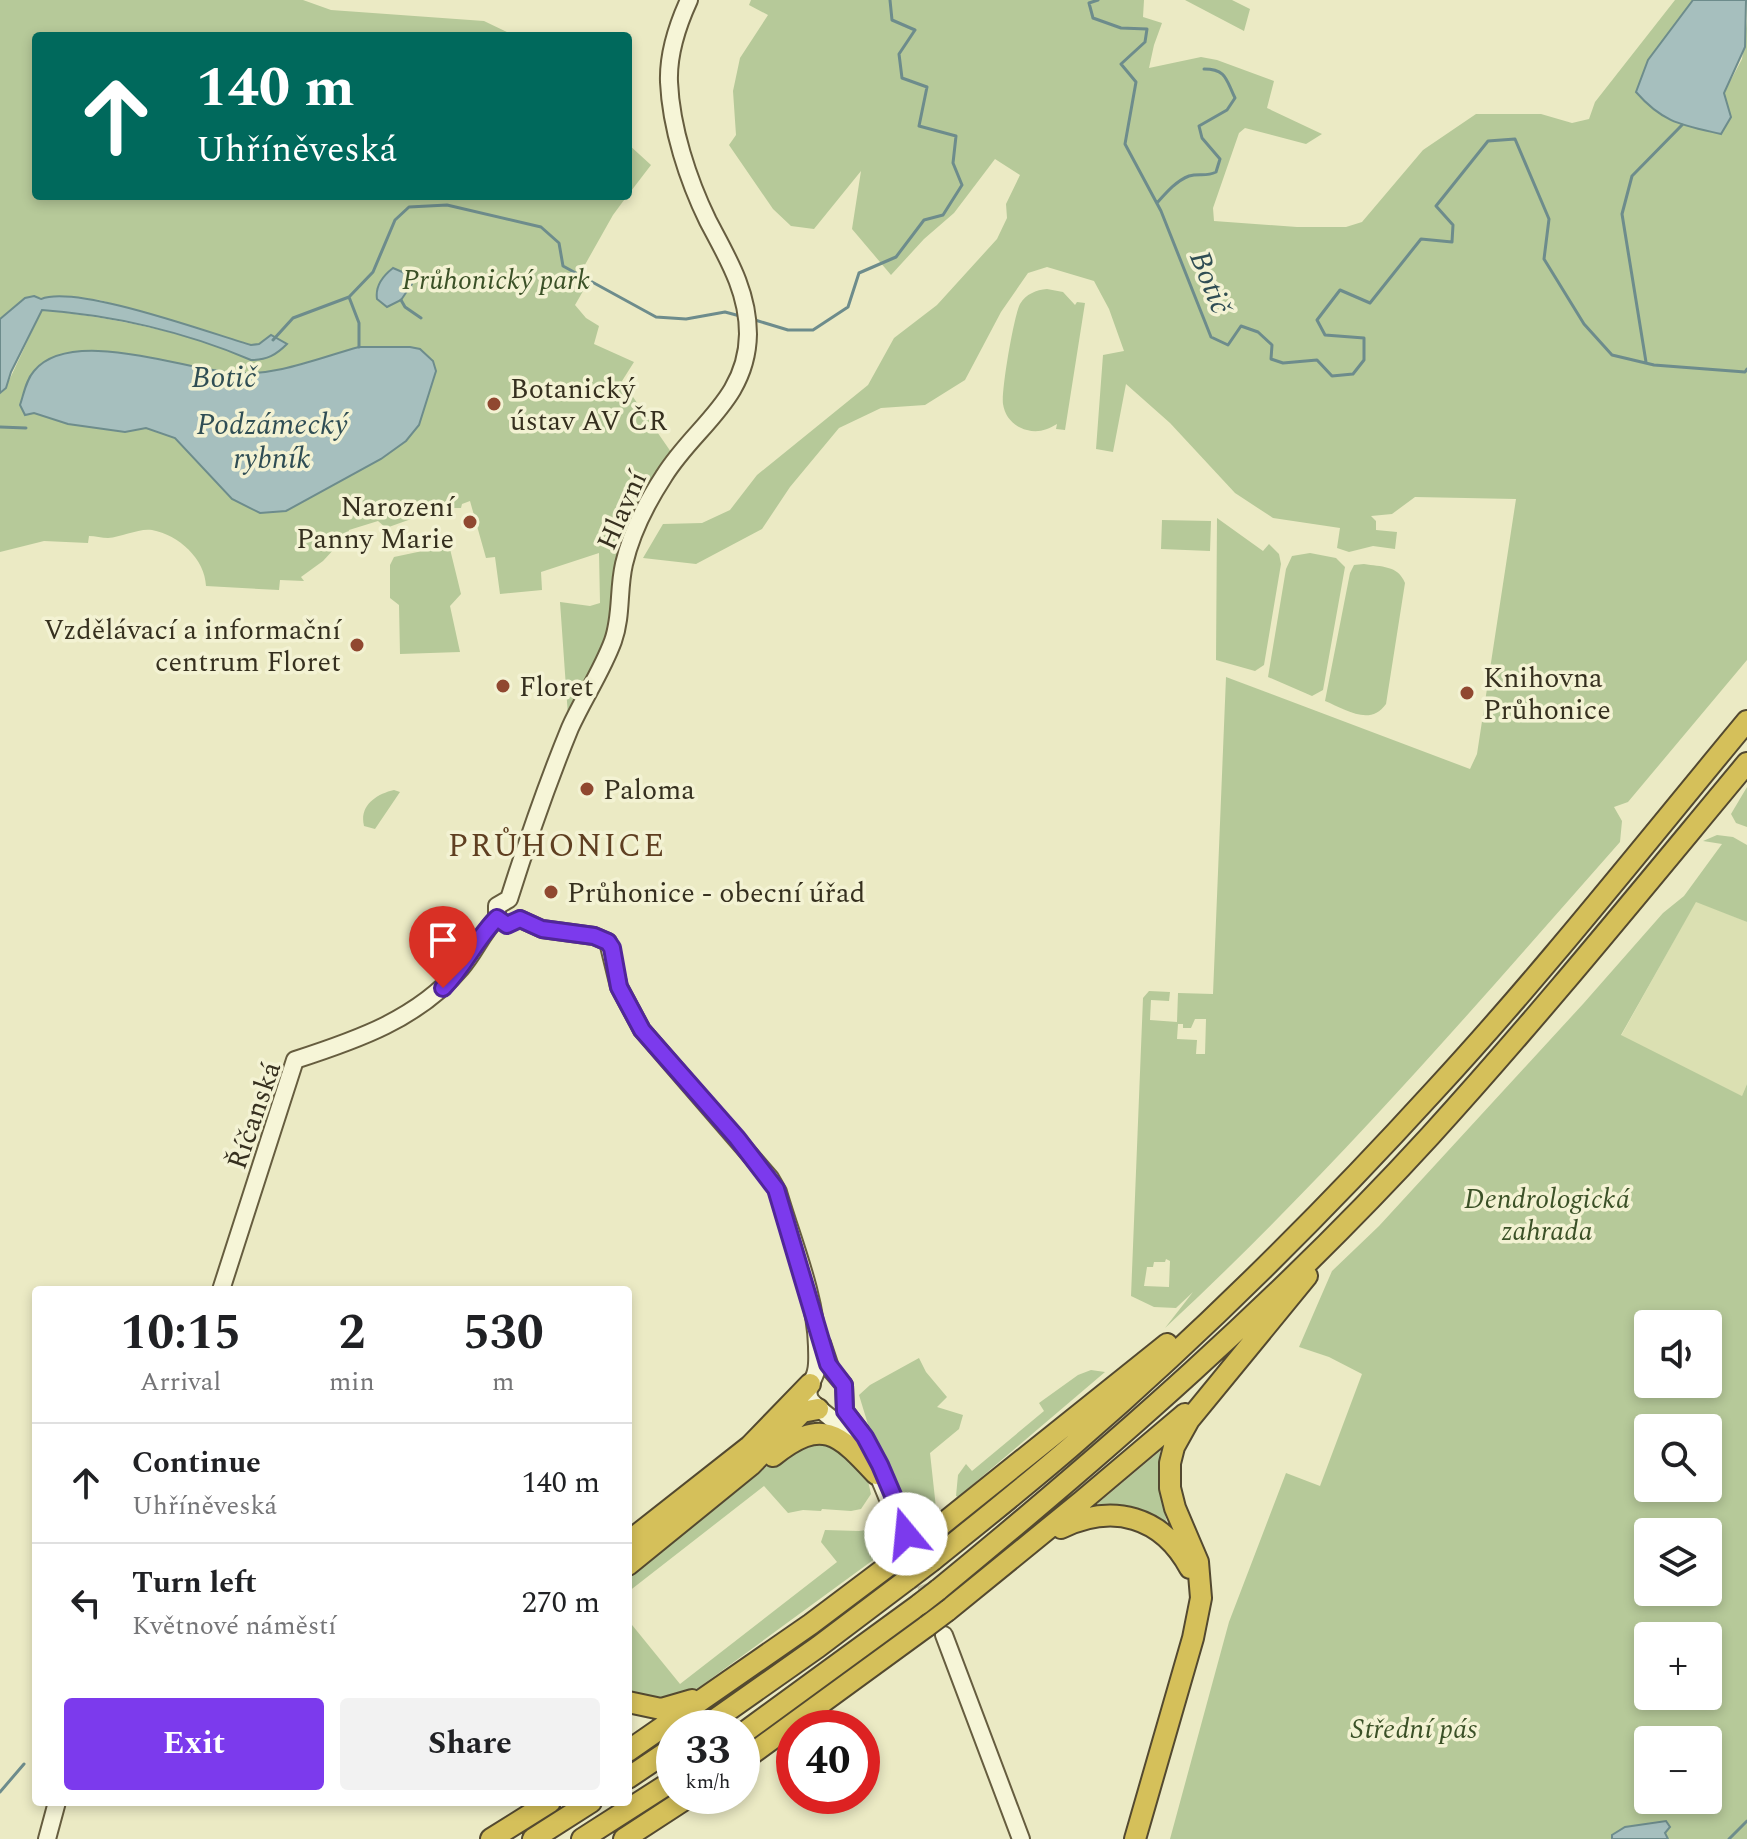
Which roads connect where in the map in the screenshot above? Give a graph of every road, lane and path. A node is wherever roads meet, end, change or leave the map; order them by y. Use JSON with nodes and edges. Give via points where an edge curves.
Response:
{"nodes":[{"id":1,"x":689,"y":0,"type":"edge"},
{"id":2,"x":1747,"y":721,"type":"edge"},
{"id":3,"x":1747,"y":763,"type":"edge"},
{"id":4,"x":509,"y":899,"type":"junction"},
{"id":5,"x":497,"y":918,"type":"junction"},
{"id":6,"x":520,"y":919,"type":"junction"},
{"id":7,"x":1362,"y":1207,"type":"junction"},
{"id":8,"x":222,"y":1286,"type":"edge"},
{"id":9,"x":1217,"y":1313,"type":"junction"},
{"id":10,"x":816,"y":1325,"type":"junction"},
{"id":11,"x":1252,"y":1346,"type":"junction"},
{"id":12,"x":838,"y":1377,"type":"junction"},
{"id":13,"x":812,"y":1382,"type":"junction"},
{"id":14,"x":844,"y":1399,"type":"junction"},
{"id":15,"x":820,"y":1409,"type":"junction"},
{"id":16,"x":876,"y":1474,"type":"junction"},
{"id":17,"x":702,"y":1507,"type":"junction"},
{"id":18,"x":632,"y":1539,"type":"edge"},
{"id":19,"x":632,"y":1562,"type":"edge"},
{"id":20,"x":1007,"y":1563,"type":"junction"},
{"id":21,"x":1198,"y":1615,"type":"junction"},
{"id":22,"x":935,"y":1630,"type":"junction"},
{"id":23,"x":735,"y":1678,"type":"junction"},
{"id":24,"x":632,"y":1703,"type":"edge"},
{"id":25,"x":729,"y":1710,"type":"edge"},
{"id":26,"x":760,"y":1721,"type":"edge"},
{"id":27,"x":632,"y":1748,"type":"edge"},
{"id":28,"x":760,"y":1749,"type":"edge"},
{"id":29,"x":656,"y":1759,"type":"edge"},
{"id":30,"x":632,"y":1775,"type":"edge"},
{"id":31,"x":656,"y":1792,"type":"edge"},
{"id":32,"x":56,"y":1806,"type":"edge"},
{"id":33,"x":531,"y":1806,"type":"edge"},
{"id":34,"x":544,"y":1806,"type":"edge"},
{"id":35,"x":585,"y":1806,"type":"edge"},
{"id":36,"x":662,"y":1814,"type":"edge"},
{"id":37,"x":498,"y":1834,"type":"edge"},
{"id":38,"x":1136,"y":1835,"type":"edge"},
{"id":39,"x":47,"y":1838,"type":"edge"},
{"id":40,"x":1022,"y":1838,"type":"edge"},
{"id":41,"x":533,"y":1839,"type":"edge"},
{"id":42,"x":582,"y":1839,"type":"edge"},
{"id":43,"x":624,"y":1839,"type":"edge"}],
"edges":[{"from":1,"to":4,"type":"street","name":"Hlavní","via":[[671,55],[672,106],[700,204],[746,304],[743,368],[721,408],[673,462],[639,522],[623,567],[611,646],[571,727]]},
{"from":2,"to":9,"type":"highway","via":[[1437,1088]]},
{"from":3,"to":7,"type":"highway","via":[[1538,1013]]},
{"from":4,"to":5,"type":"street","via":[[497,906]]},
{"from":4,"to":6,"type":"street","via":[[519,905]]},
{"from":5,"to":6,"type":"street","via":[[507,925]]},
{"from":5,"to":8,"type":"street","name":"Říčanská","via":[[464,966],[426,1003],[354,1041],[295,1060]]},
{"from":6,"to":10,"type":"street","via":[[542,929],[608,942],[619,987],[642,1030],[776,1189]]},
{"from":7,"to":11,"type":"highway"},
{"from":7,"to":26,"type":"highway","bridge":true,"via":[[1182,1383],[1035,1510],[920,1604]]},
{"from":9,"to":23,"type":"highway","bridge":true,"via":[[1161,1348],[920,1542]]},
{"from":9,"to":25,"type":"highway","bridge":true,"via":[[1072,1446],[933,1560]]},
{"from":10,"to":12,"type":"street","via":[[828,1364]]},
{"from":10,"to":13,"type":"street"},
{"from":11,"to":20,"type":"highway","via":[[1166,1431]]},
{"from":11,"to":21,"type":"highway","via":[[1189,1420],[1172,1456],[1172,1495],[1200,1575]]},
{"from":12,"to":13,"type":"street","via":[[822,1374]]},
{"from":12,"to":14,"type":"street"},
{"from":13,"to":15,"type":"street","via":[[809,1398]]},
{"from":13,"to":18,"type":"highway","via":[[750,1446]]},
{"from":14,"to":15,"type":"street","via":[[837,1407]]},
{"from":14,"to":16,"type":"street","via":[[845,1411],[880,1465],[906,1534]]},
{"from":15,"to":16,"type":"street","via":[[859,1443]]},
{"from":15,"to":17,"type":"highway","via":[[802,1412]]},
{"from":16,"to":17,"type":"highway","via":[[845,1442],[828,1434],[810,1434]]},
{"from":17,"to":19,"type":"highway"},
{"from":20,"to":21,"type":"highway","via":[[1078,1521],[1100,1515],[1132,1518],[1160,1532],[1180,1553],[1194,1579]]},
{"from":20,"to":22,"type":"highway","bridge":true,"via":[[947,1611]]},
{"from":21,"to":38,"type":"highway"},
{"from":22,"to":28,"type":"highway"},
{"from":22,"to":40,"type":"street"},
{"from":23,"to":24,"type":"highway","via":[[686,1703],[652,1708]]},
{"from":23,"to":27,"type":"highway"},
{"from":29,"to":30,"type":"highway"},
{"from":31,"to":42,"type":"highway"},
{"from":32,"to":39,"type":"street"},
{"from":33,"to":37,"type":"highway"},
{"from":34,"to":37,"type":"highway"},
{"from":35,"to":41,"type":"highway"},
{"from":36,"to":43,"type":"highway"}]}
